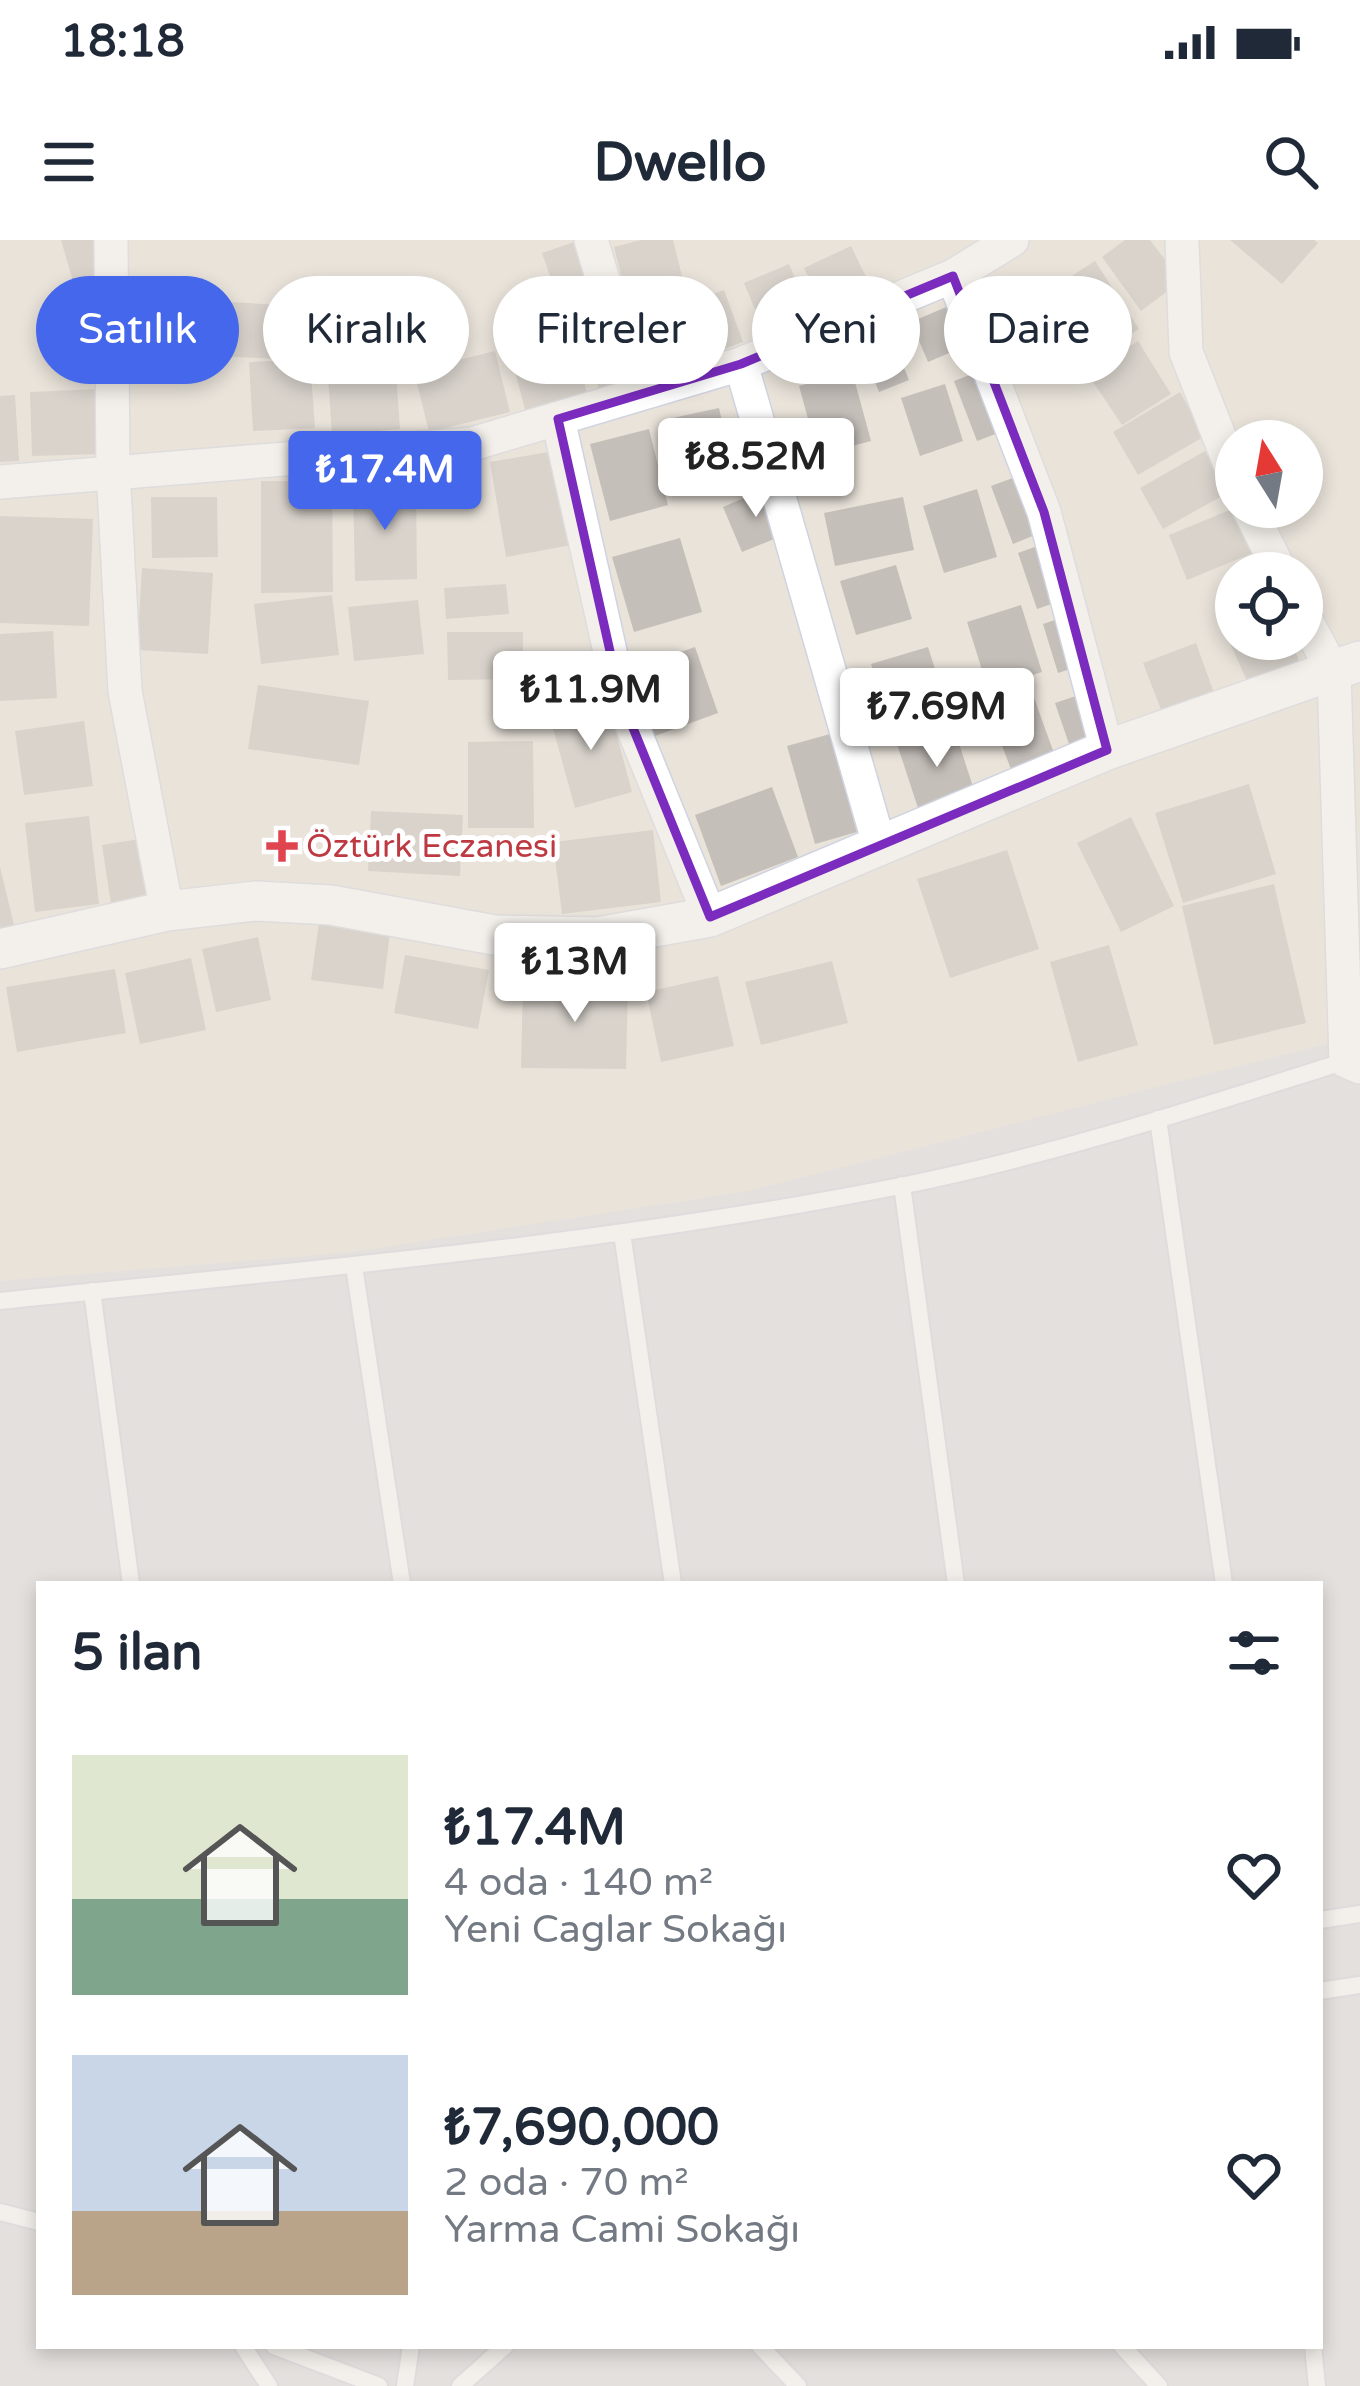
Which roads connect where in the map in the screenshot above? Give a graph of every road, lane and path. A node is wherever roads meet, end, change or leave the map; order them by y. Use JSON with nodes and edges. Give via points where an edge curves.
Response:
{"nodes":[{"id":1,"x":111,"y":240,"type":"edge"},
{"id":2,"x":591,"y":240,"type":"edge"},
{"id":3,"x":1012,"y":240,"type":"edge"},
{"id":4,"x":1182,"y":240,"type":"edge"},
{"id":5,"x":953,"y":276,"type":"edge"},
{"id":6,"x":944,"y":280,"type":"edge"},
{"id":7,"x":741,"y":364,"type":"junction"},
{"id":8,"x":995,"y":384,"type":"edge"},
{"id":9,"x":637,"y":394,"type":"junction"},
{"id":10,"x":558,"y":419,"type":"junction"},
{"id":11,"x":1215,"y":426,"type":"edge"},
{"id":12,"x":112,"y":469,"type":"junction"},
{"id":13,"x":0,"y":482,"type":"edge"},
{"id":14,"x":1323,"y":639,"type":"edge"},
{"id":15,"x":1347,"y":667,"type":"edge"},
{"id":16,"x":1107,"y":750,"type":"junction"},
{"id":17,"x":879,"y":844,"type":"junction"},
{"id":18,"x":167,"y":911,"type":"junction"},
{"id":19,"x":710,"y":917,"type":"junction"},
{"id":20,"x":0,"y":949,"type":"edge"},
{"id":21,"x":1353,"y":1064,"type":"edge"},
{"id":22,"x":1158,"y":1119,"type":"junction"},
{"id":23,"x":902,"y":1185,"type":"junction"},
{"id":24,"x":622,"y":1233,"type":"junction"},
{"id":25,"x":354,"y":1266,"type":"junction"},
{"id":26,"x":92,"y":1292,"type":"junction"},
{"id":27,"x":0,"y":1301,"type":"edge"},
{"id":28,"x":131,"y":1581,"type":"edge"},
{"id":29,"x":402,"y":1581,"type":"edge"},
{"id":30,"x":673,"y":1581,"type":"edge"},
{"id":31,"x":956,"y":1581,"type":"edge"},
{"id":32,"x":1224,"y":1581,"type":"edge"},
{"id":33,"x":1360,"y":1914,"type":"edge"},
{"id":34,"x":1323,"y":1920,"type":"edge"},
{"id":35,"x":1360,"y":1985,"type":"edge"},
{"id":36,"x":1323,"y":1991,"type":"edge"},
{"id":37,"x":0,"y":2212,"type":"edge"},
{"id":38,"x":36,"y":2221,"type":"edge"},
{"id":39,"x":245,"y":2349,"type":"edge"},
{"id":40,"x":282,"y":2349,"type":"edge"},
{"id":41,"x":411,"y":2349,"type":"edge"},
{"id":42,"x":502,"y":2349,"type":"edge"},
{"id":43,"x":763,"y":2349,"type":"edge"},
{"id":44,"x":1125,"y":2349,"type":"edge"},
{"id":45,"x":1313,"y":2349,"type":"edge"},
{"id":46,"x":269,"y":2386,"type":"edge"},
{"id":47,"x":379,"y":2386,"type":"edge"},
{"id":48,"x":405,"y":2386,"type":"edge"},
{"id":49,"x":460,"y":2386,"type":"edge"},
{"id":50,"x":799,"y":2386,"type":"edge"},
{"id":51,"x":1160,"y":2386,"type":"edge"},
{"id":52,"x":1317,"y":2386,"type":"edge"}],
"edges":[{"from":1,"to":12,"type":"street"},
{"from":2,"to":9,"type":"street"},
{"from":3,"to":5,"type":"street"},
{"from":4,"to":11,"type":"street","via":[[1186,352]]},
{"from":6,"to":7,"type":"street"},
{"from":7,"to":9,"type":"street"},
{"from":7,"to":17,"type":"street"},
{"from":8,"to":16,"type":"street","via":[[1044,512]]},
{"from":9,"to":10,"type":"street"},
{"from":10,"to":12,"type":"street","via":[[472,444]]},
{"from":10,"to":19,"type":"street","via":[[620,696]]},
{"from":12,"to":13,"type":"street"},
{"from":12,"to":18,"type":"street","via":[[125,691]]},
{"from":14,"to":15,"type":"street"},
{"from":15,"to":16,"type":"street"},
{"from":15,"to":21,"type":"street"},
{"from":16,"to":17,"type":"street"},
{"from":17,"to":19,"type":"street"},
{"from":18,"to":19,"type":"street","via":[[256,901],[331,904],[494,935],[598,937]]},
{"from":18,"to":20,"type":"street"},
{"from":21,"to":22,"type":"lane"},
{"from":22,"to":23,"type":"lane"},
{"from":22,"to":32,"type":"lane"},
{"from":23,"to":24,"type":"lane"},
{"from":23,"to":31,"type":"lane"},
{"from":24,"to":25,"type":"lane"},
{"from":24,"to":30,"type":"lane"},
{"from":25,"to":26,"type":"lane"},
{"from":25,"to":29,"type":"lane"},
{"from":26,"to":27,"type":"lane"},
{"from":26,"to":28,"type":"lane"},
{"from":33,"to":34,"type":"lane"},
{"from":35,"to":36,"type":"lane"},
{"from":37,"to":38,"type":"lane"},
{"from":39,"to":46,"type":"lane"},
{"from":40,"to":47,"type":"lane"},
{"from":41,"to":48,"type":"lane"},
{"from":42,"to":49,"type":"lane"},
{"from":43,"to":50,"type":"lane"},
{"from":44,"to":51,"type":"lane"},
{"from":45,"to":52,"type":"lane"}]}
